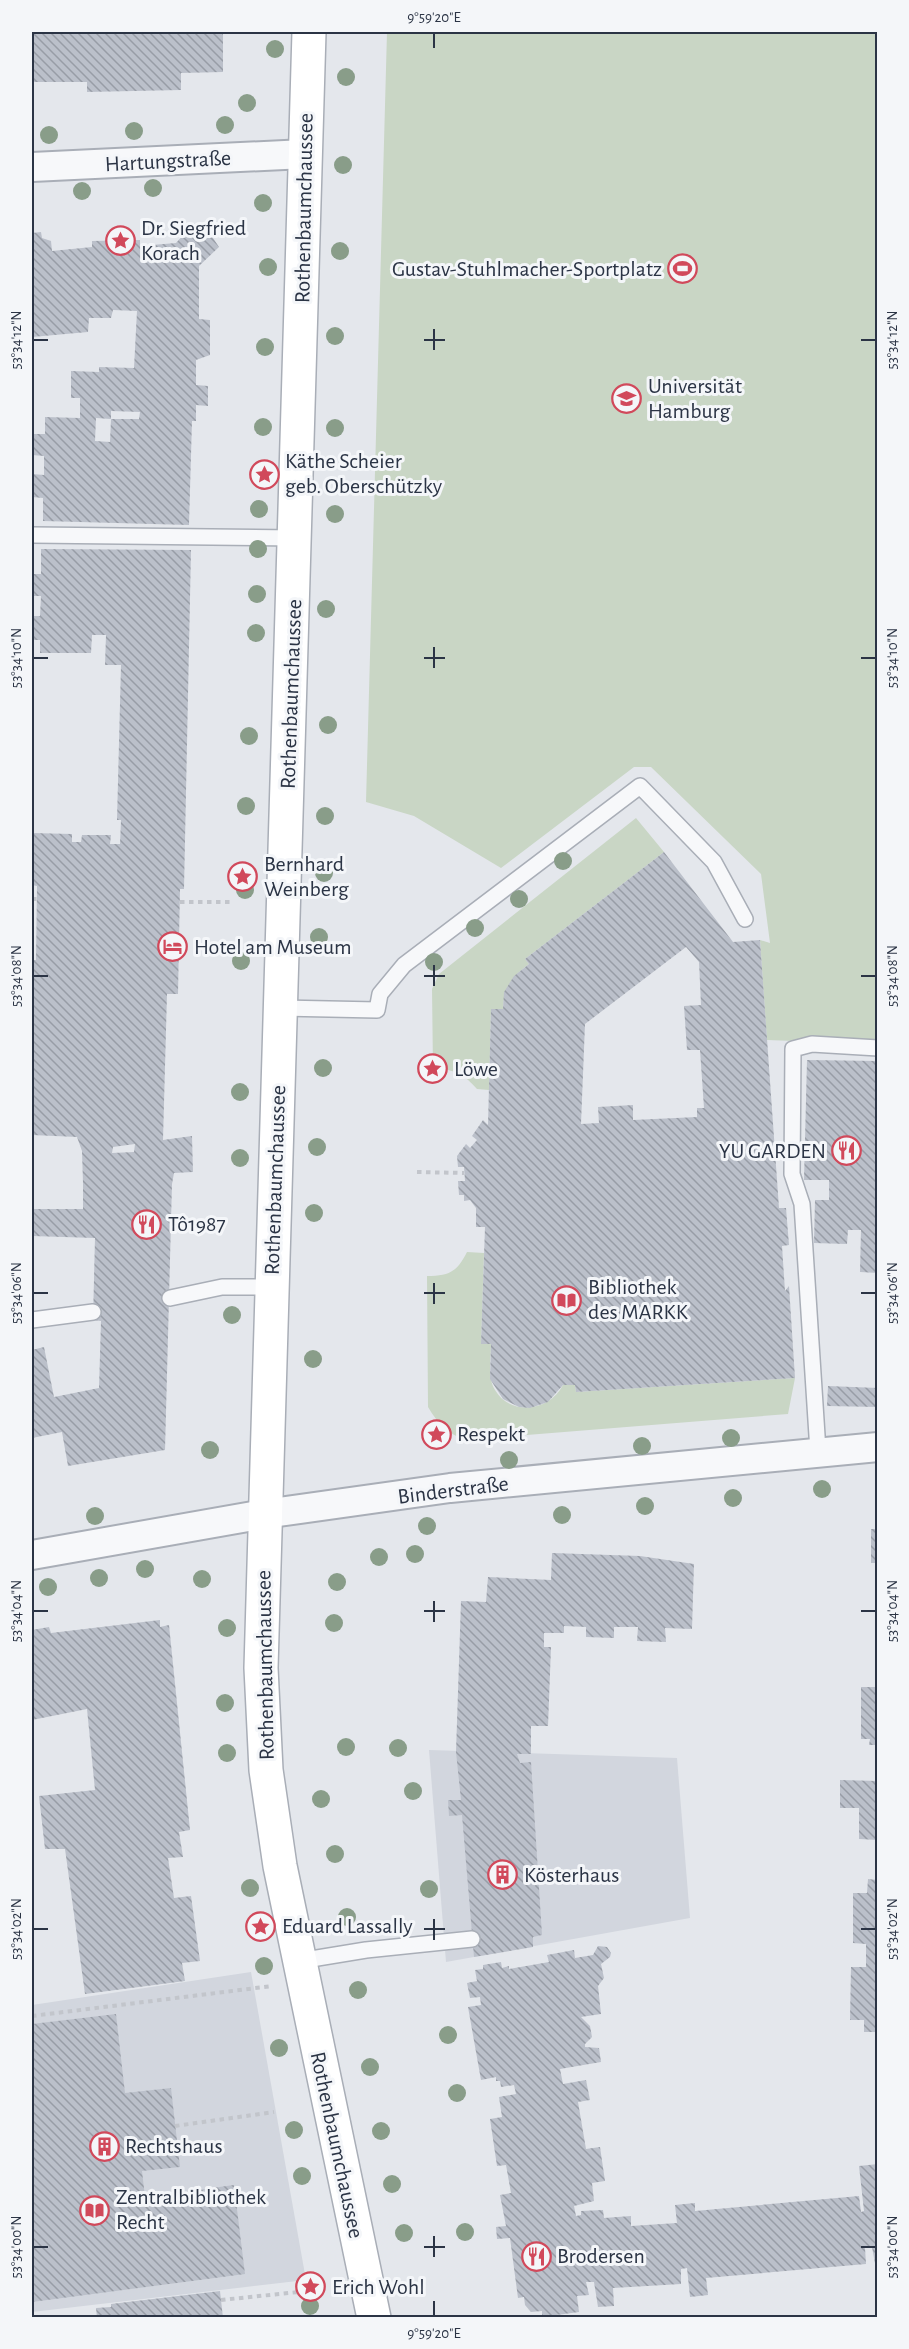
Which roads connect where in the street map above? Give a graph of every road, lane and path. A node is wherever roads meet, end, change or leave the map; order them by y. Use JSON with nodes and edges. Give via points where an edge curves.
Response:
{"nodes":[{"id":1,"x":309,"y":32,"type":"edge"},
{"id":2,"x":305,"y":154,"type":"junction"},
{"id":3,"x":32,"y":167,"type":"edge"},
{"id":4,"x":32,"y":535,"type":"edge"},
{"id":5,"x":296,"y":538,"type":"junction"},
{"id":6,"x":37,"y":899,"type":"dead end"},
{"id":7,"x":32,"y":900,"type":"edge"},
{"id":8,"x":180,"y":902,"type":"dead end"},
{"id":9,"x":234,"y":902,"type":"dead end"},
{"id":10,"x":745,"y":920,"type":"dead end"},
{"id":11,"x":281,"y":1008,"type":"junction"},
{"id":12,"x":878,"y":1048,"type":"edge"},
{"id":13,"x":417,"y":1172,"type":"dead end"},
{"id":14,"x":464,"y":1173,"type":"dead end"},
{"id":15,"x":272,"y":1287,"type":"junction"},
{"id":16,"x":170,"y":1298,"type":"dead end"},
{"id":17,"x":93,"y":1312,"type":"dead end"},
{"id":18,"x":32,"y":1320,"type":"edge"},
{"id":19,"x":878,"y":1447,"type":"edge"},
{"id":20,"x":818,"y":1452,"type":"junction"},
{"id":21,"x":264,"y":1514,"type":"junction"},
{"id":22,"x":32,"y":1555,"type":"edge"},
{"id":23,"x":472,"y":1940,"type":"dead end"},
{"id":24,"x":300,"y":1970,"type":"junction"},
{"id":25,"x":32,"y":2016,"type":"edge"},
{"id":26,"x":274,"y":2112,"type":"dead end"},
{"id":27,"x":175,"y":2126,"type":"dead end"},
{"id":28,"x":318,"y":2290,"type":"dead end"},
{"id":29,"x":221,"y":2300,"type":"dead end"},
{"id":30,"x":374,"y":2318,"type":"edge"}],
"edges":[{"from":1,"to":2,"type":"main road","name":"Rothenbaumchaussee"},
{"from":2,"to":3,"type":"street","name":"Hartungstraße"},
{"from":2,"to":5,"type":"main road","name":"Rothenbaumchaussee"},
{"from":4,"to":5,"type":"lane"},
{"from":5,"to":11,"type":"main road","name":"Rothenbaumchaussee"},
{"from":6,"to":7,"type":"path"},
{"from":8,"to":9,"type":"path"},
{"from":10,"to":11,"type":"lane","via":[[714,862],[640,786],[404,965],[380,994],[377,1010]]},
{"from":11,"to":15,"type":"main road","name":"Rothenbaumchaussee"},
{"from":12,"to":20,"type":"lane","via":[[812,1044],[793,1049],[792,1174],[802,1204]]},
{"from":13,"to":14,"type":"path"},
{"from":15,"to":16,"type":"lane","via":[[222,1287]]},
{"from":15,"to":21,"type":"main road","name":"Rothenbaumchaussee"},
{"from":17,"to":18,"type":"lane"},
{"from":19,"to":20,"type":"street","name":"Binderstraße"},
{"from":20,"to":21,"type":"street","name":"Binderstraße","via":[[450,1488]]},
{"from":21,"to":22,"type":"street","name":"Binderstraße"},
{"from":21,"to":24,"type":"main road","name":"Rothenbaumchaussee","via":[[262,1724],[271,1807]]},
{"from":23,"to":24,"type":"lane","via":[[366,1950]]},
{"from":24,"to":25,"type":"path","via":[[257,1989]]},
{"from":24,"to":30,"type":"main road","name":"Rothenbaumchaussee"},
{"from":26,"to":27,"type":"path"},
{"from":28,"to":29,"type":"path"}]}
